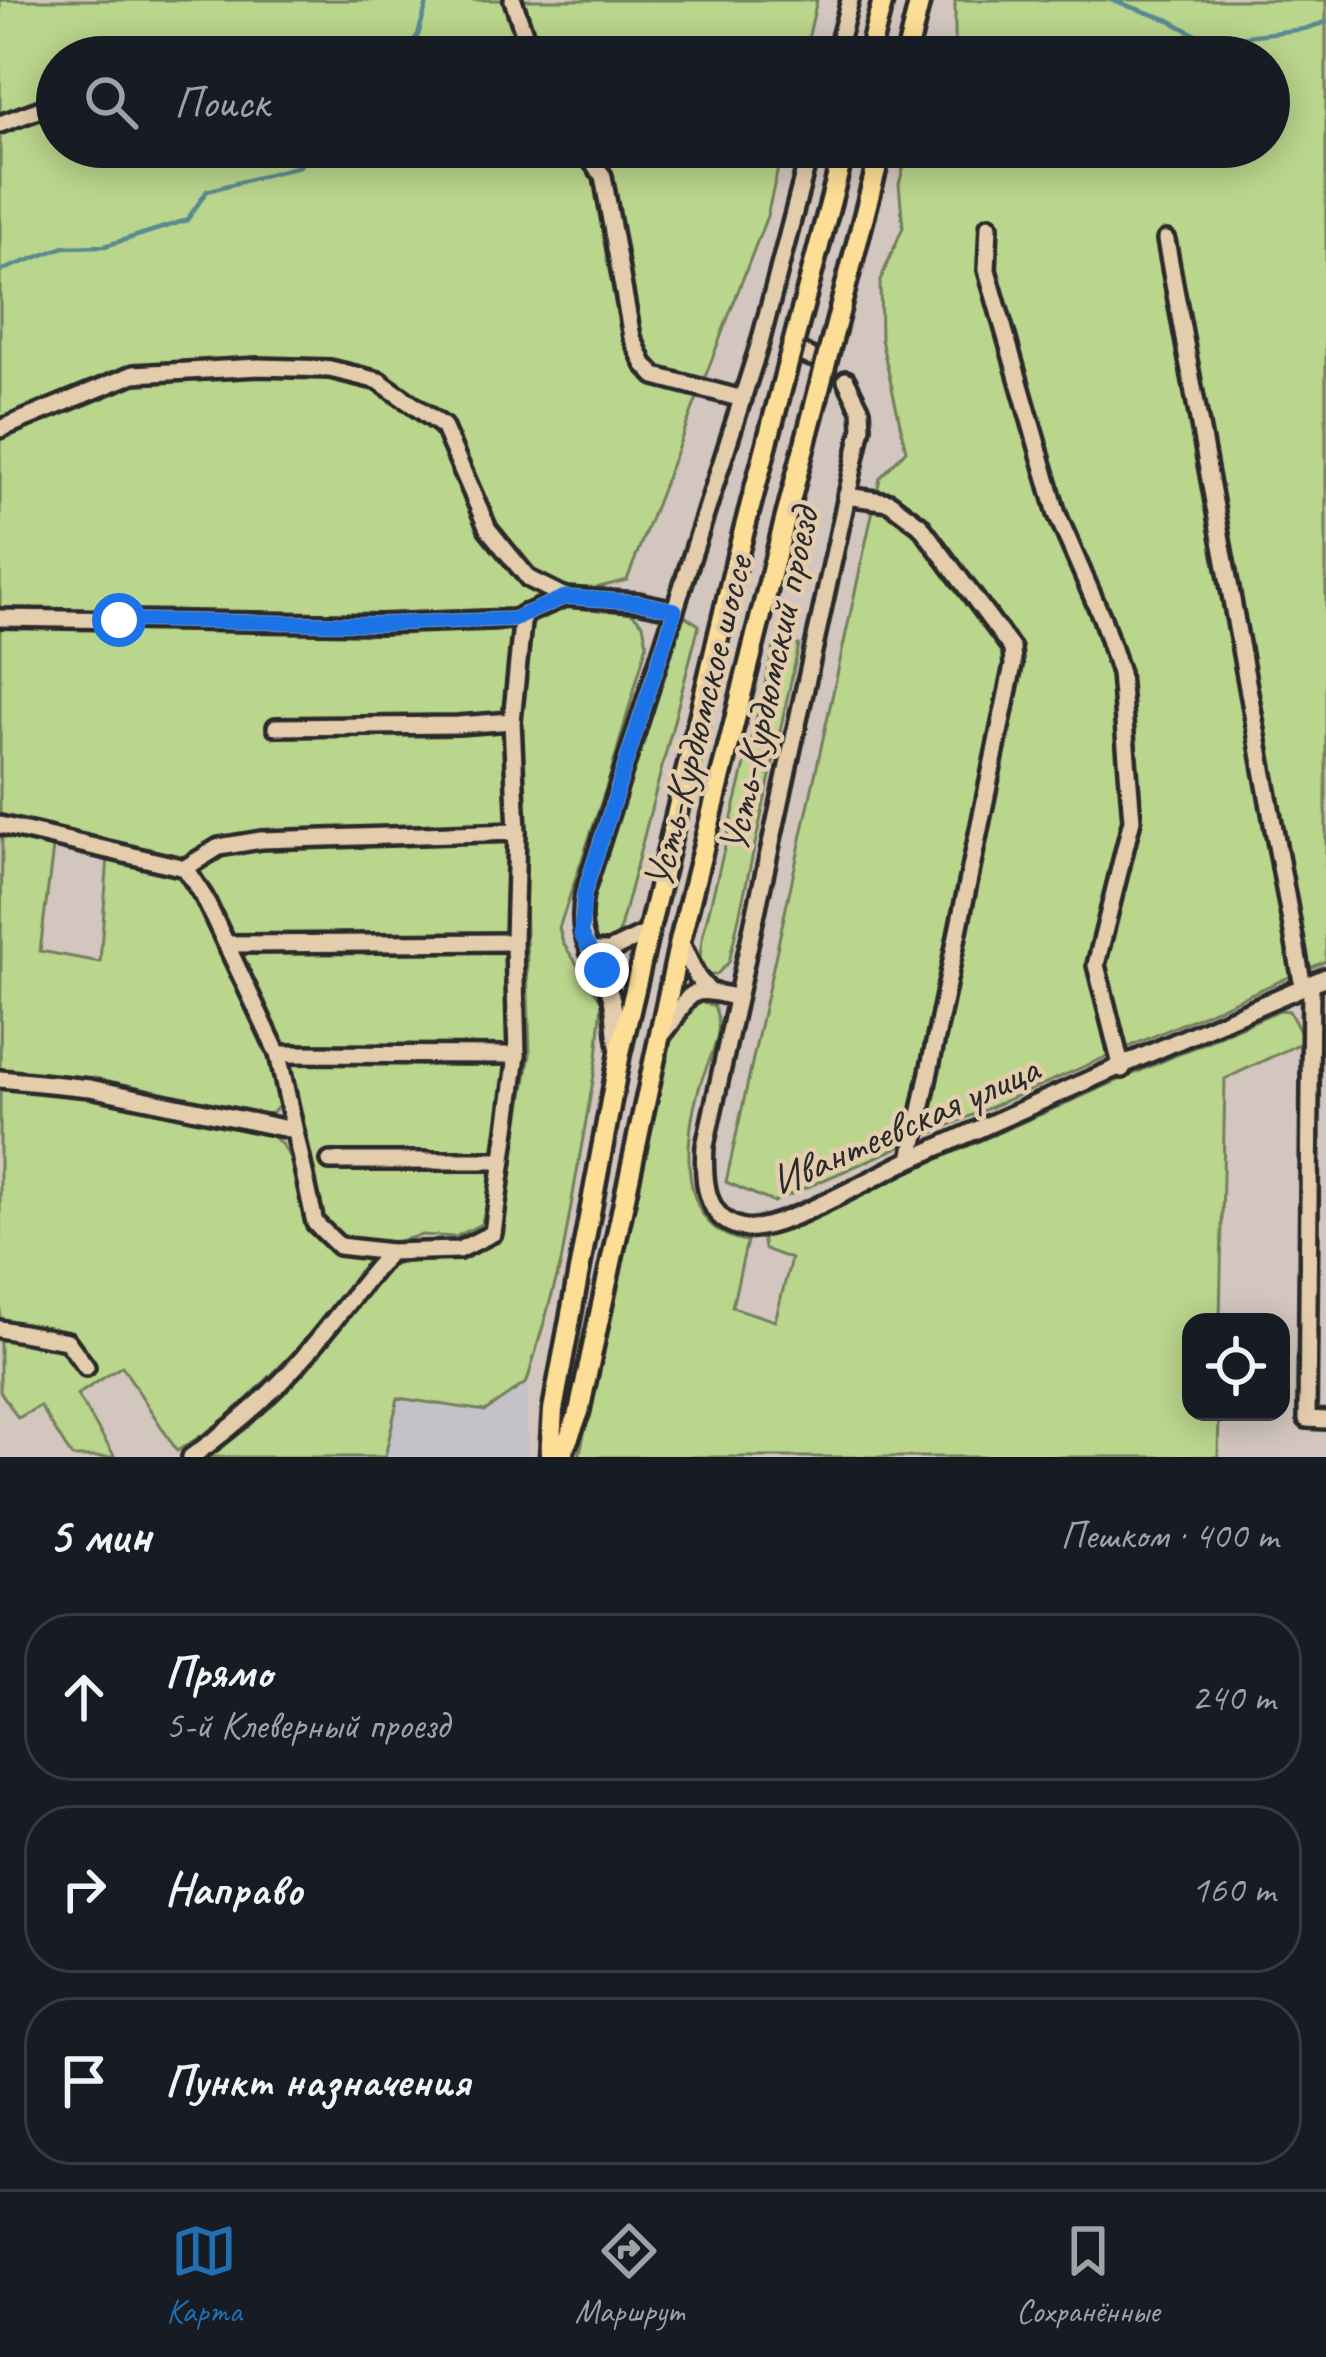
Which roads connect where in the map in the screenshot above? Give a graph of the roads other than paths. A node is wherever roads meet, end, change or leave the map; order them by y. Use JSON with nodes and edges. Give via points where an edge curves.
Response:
{"nodes":[{"id":1,"x":513,"y":0,"type":"edge"},
{"id":2,"x":850,"y":0,"type":"edge"},
{"id":3,"x":883,"y":0,"type":"edge"},
{"id":4,"x":920,"y":0,"type":"edge"},
{"id":5,"x":525,"y":36,"type":"edge"},
{"id":6,"x":841,"y":36,"type":"edge"},
{"id":7,"x":874,"y":36,"type":"edge"},
{"id":8,"x":911,"y":36,"type":"edge"},
{"id":9,"x":36,"y":111,"type":"edge"},
{"id":10,"x":0,"y":124,"type":"edge"},
{"id":11,"x":597,"y":168,"type":"edge"},
{"id":12,"x":806,"y":168,"type":"edge"},
{"id":13,"x":839,"y":168,"type":"edge"},
{"id":14,"x":877,"y":168,"type":"edge"},
{"id":15,"x":989,"y":226,"type":"dead end"},
{"id":16,"x":1166,"y":240,"type":"dead end"},
{"id":17,"x":847,"y":380,"type":"dead end"},
{"id":18,"x":743,"y":399,"type":"junction"},
{"id":19,"x":0,"y":429,"type":"edge"},
{"id":20,"x":846,"y":496,"type":"junction"},
{"id":21,"x":565,"y":597,"type":"junction"},
{"id":22,"x":675,"y":610,"type":"junction"},
{"id":23,"x":523,"y":614,"type":"junction"},
{"id":24,"x":0,"y":618,"type":"edge"},
{"id":25,"x":512,"y":721,"type":"junction"},
{"id":26,"x":276,"y":727,"type":"dead end"},
{"id":27,"x":0,"y":825,"type":"edge"},
{"id":28,"x":517,"y":832,"type":"junction"},
{"id":29,"x":185,"y":868,"type":"junction"},
{"id":30,"x":650,"y":932,"type":"junction"},
{"id":31,"x":680,"y":941,"type":"junction"},
{"id":32,"x":514,"y":943,"type":"junction"},
{"id":33,"x":227,"y":944,"type":"junction"},
{"id":34,"x":589,"y":951,"type":"junction"},
{"id":35,"x":1313,"y":982,"type":"edge"},
{"id":36,"x":708,"y":990,"type":"junction"},
{"id":37,"x":737,"y":998,"type":"junction"},
{"id":38,"x":661,"y":1036,"type":"junction"},
{"id":39,"x":620,"y":1053,"type":"junction"},
{"id":40,"x":278,"y":1054,"type":"junction"},
{"id":41,"x":517,"y":1055,"type":"junction"},
{"id":42,"x":1122,"y":1069,"type":"junction"},
{"id":43,"x":0,"y":1078,"type":"edge"},
{"id":44,"x":292,"y":1130,"type":"junction"},
{"id":45,"x":911,"y":1159,"type":"junction"},
{"id":46,"x":503,"y":1160,"type":"junction"},
{"id":47,"x":330,"y":1161,"type":"dead end"},
{"id":48,"x":390,"y":1252,"type":"junction"},
{"id":49,"x":0,"y":1329,"type":"edge"},
{"id":50,"x":86,"y":1367,"type":"dead end"},
{"id":51,"x":1326,"y":1420,"type":"edge"},
{"id":52,"x":191,"y":1457,"type":"edge"},
{"id":53,"x":550,"y":1457,"type":"edge"},
{"id":54,"x":561,"y":1457,"type":"edge"}],
"edges":[{"from":1,"to":5,"type":"street"},
{"from":2,"to":6,"type":"street"},
{"from":3,"to":7,"type":"main road"},
{"from":4,"to":8,"type":"main road"},
{"from":9,"to":10,"type":"street"},
{"from":11,"to":18,"type":"street","via":[[644,364],[655,376]]},
{"from":12,"to":18,"type":"street","via":[[768,345]]},
{"from":13,"to":30,"type":"main road","name":"Усть-Курдюмское шоссе","bridge":true},
{"from":14,"to":31,"type":"main road","name":"Усть-Курдюмское шоссе","bridge":true},
{"from":15,"to":42,"type":"street","via":[[987,270],[1051,491],[1120,673],[1132,820],[1096,965]]},
{"from":16,"to":35,"type":"street"},
{"from":17,"to":20,"type":"street","name":"Усть-Курдюмский проезд","via":[[862,427]]},
{"from":18,"to":22,"type":"street"},
{"from":19,"to":21,"type":"street","via":[[134,374],[259,367],[379,380],[443,426],[488,529],[529,579]]},
{"from":20,"to":37,"type":"street","name":"Усть-Курдюмский проезд"},
{"from":20,"to":45,"type":"street","via":[[889,502],[920,525],[1012,649]]},
{"from":21,"to":22,"type":"street"},
{"from":21,"to":23,"type":"street"},
{"from":22,"to":34,"type":"street","via":[[584,894],[581,935]]},
{"from":23,"to":24,"type":"street","via":[[380,624]]},
{"from":23,"to":25,"type":"street"},
{"from":25,"to":26,"type":"street"},
{"from":25,"to":28,"type":"street"},
{"from":27,"to":29,"type":"street"},
{"from":28,"to":29,"type":"street","via":[[261,841],[219,847]]},
{"from":28,"to":32,"type":"street"},
{"from":29,"to":33,"type":"street"},
{"from":30,"to":34,"type":"street"},
{"from":30,"to":39,"type":"main road","name":"Усть-Курдюмское шоссе"},
{"from":31,"to":36,"type":"street"},
{"from":31,"to":38,"type":"main road","name":"Усть-Курдюмское шоссе"},
{"from":32,"to":33,"type":"street"},
{"from":32,"to":41,"type":"street"},
{"from":33,"to":40,"type":"street"},
{"from":34,"to":39,"type":"street","via":[[614,1002]]},
{"from":35,"to":42,"type":"street","name":"Ивантеевская улица"},
{"from":35,"to":51,"type":"street","via":[[1307,1419]]},
{"from":36,"to":37,"type":"street"},
{"from":36,"to":38,"type":"street","via":[[695,991]]},
{"from":37,"to":45,"type":"street","name":"Ивантеевская улица","via":[[702,1180],[724,1219],[739,1228],[773,1226]]},
{"from":38,"to":54,"type":"main road","name":"Усть-Курдюмское шоссе","via":[[578,1412]]},
{"from":39,"to":53,"type":"main road","name":"Усть-Курдюмское шоссе"},
{"from":40,"to":41,"type":"street"},
{"from":40,"to":44,"type":"street"},
{"from":41,"to":46,"type":"street"},
{"from":42,"to":45,"type":"street","name":"Ивантеевская улица"},
{"from":43,"to":44,"type":"street"},
{"from":44,"to":48,"type":"street","via":[[315,1223],[339,1246]]},
{"from":46,"to":47,"type":"street"},
{"from":46,"to":48,"type":"street","via":[[493,1233],[459,1250]]},
{"from":48,"to":52,"type":"street","via":[[302,1358]]},
{"from":49,"to":50,"type":"street","via":[[67,1341]]}]}
